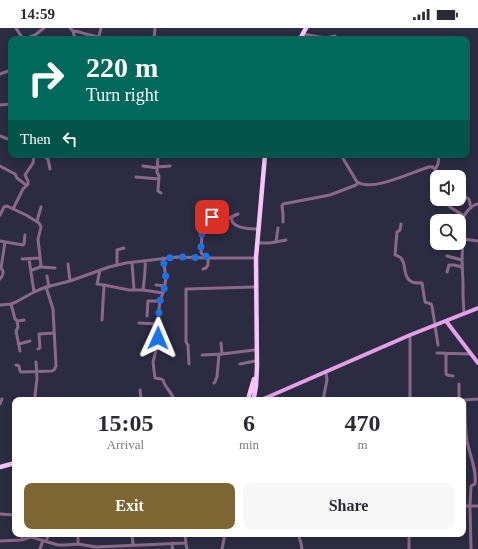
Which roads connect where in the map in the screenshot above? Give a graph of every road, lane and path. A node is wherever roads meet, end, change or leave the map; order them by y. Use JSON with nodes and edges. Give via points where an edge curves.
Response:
{"nodes":[{"id":1,"x":44,"y":28,"type":"edge"},
{"id":2,"x":70,"y":28,"type":"edge"},
{"id":3,"x":101,"y":28,"type":"edge"},
{"id":4,"x":304,"y":28,"type":"edge"},
{"id":5,"x":81,"y":30,"type":"edge"},
{"id":6,"x":73,"y":31,"type":"junction"},
{"id":7,"x":302,"y":34,"type":"joint"},
{"id":8,"x":32,"y":36,"type":"edge"},
{"id":9,"x":74,"y":36,"type":"edge"},
{"id":10,"x":99,"y":36,"type":"joint"},
{"id":11,"x":314,"y":36,"type":"edge"},
{"id":12,"x":34,"y":158,"type":"edge"},
{"id":13,"x":46,"y":158,"type":"edge"},
{"id":14,"x":158,"y":158,"type":"edge"},
{"id":15,"x":264,"y":158,"type":"edge"},
{"id":16,"x":264,"y":158,"type":"edge"},
{"id":17,"x":343,"y":158,"type":"edge"},
{"id":18,"x":439,"y":158,"type":"edge"},
{"id":19,"x":0,"y":166,"type":"edge"},
{"id":20,"x":143,"y":166,"type":"dead end"},
{"id":21,"x":170,"y":166,"type":"dead end"},
{"id":22,"x":157,"y":168,"type":"junction"},
{"id":23,"x":50,"y":169,"type":"dead end"},
{"id":24,"x":435,"y":170,"type":"joint"},
{"id":25,"x":136,"y":176,"type":"dead end"},
{"id":26,"x":159,"y":179,"type":"junction"},
{"id":27,"x":358,"y":183,"type":"junction"},
{"id":28,"x":26,"y":185,"type":"junction"},
{"id":29,"x":161,"y":193,"type":"dead end"},
{"id":30,"x":466,"y":198,"type":"edge"},
{"id":31,"x":478,"y":204,"type":"edge"},
{"id":32,"x":449,"y":206,"type":"edge"},
{"id":33,"x":41,"y":207,"type":"dead end"},
{"id":34,"x":471,"y":208,"type":"junction"},
{"id":35,"x":13,"y":209,"type":"junction"},
{"id":36,"x":238,"y":214,"type":"dead end"},
{"id":37,"x":461,"y":214,"type":"edge"},
{"id":38,"x":466,"y":214,"type":"edge"},
{"id":39,"x":0,"y":215,"type":"edge"},
{"id":40,"x":231,"y":219,"type":"junction"},
{"id":41,"x":37,"y":221,"type":"junction"},
{"id":42,"x":283,"y":222,"type":"dead end"},
{"id":43,"x":401,"y":224,"type":"dead end"},
{"id":44,"x":278,"y":228,"type":"dead end"},
{"id":45,"x":257,"y":229,"type":"junction"},
{"id":46,"x":25,"y":236,"type":"dead end"},
{"id":47,"x":466,"y":239,"type":"edge"},
{"id":48,"x":286,"y":240,"type":"dead end"},
{"id":49,"x":0,"y":241,"type":"edge"},
{"id":50,"x":478,"y":241,"type":"edge"},
{"id":51,"x":5,"y":242,"type":"junction"},
{"id":52,"x":276,"y":242,"type":"junction"},
{"id":53,"x":257,"y":243,"type":"junction"},
{"id":54,"x":124,"y":248,"type":"dead end"},
{"id":55,"x":462,"y":250,"type":"edge"},
{"id":56,"x":447,"y":256,"type":"dead end"},
{"id":57,"x":40,"y":258,"type":"junction"},
{"id":58,"x":163,"y":258,"type":"junction"},
{"id":59,"x":207,"y":258,"type":"junction"},
{"id":60,"x":255,"y":258,"type":"junction"},
{"id":61,"x":22,"y":259,"type":"dead end"},
{"id":62,"x":29,"y":259,"type":"junction"},
{"id":63,"x":462,"y":260,"type":"junction"},
{"id":64,"x":145,"y":261,"type":"junction"},
{"id":65,"x":132,"y":262,"type":"junction"},
{"id":66,"x":68,"y":264,"type":"dead end"},
{"id":67,"x":116,"y":264,"type":"junction"},
{"id":68,"x":40,"y":267,"type":"junction"},
{"id":69,"x":462,"y":267,"type":"junction"},
{"id":70,"x":0,"y":268,"type":"edge"},
{"id":71,"x":55,"y":268,"type":"dead end"},
{"id":72,"x":203,"y":269,"type":"dead end"},
{"id":73,"x":31,"y":270,"type":"junction"},
{"id":74,"x":100,"y":270,"type":"junction"},
{"id":75,"x":447,"y":272,"type":"dead end"},
{"id":76,"x":47,"y":276,"type":"dead end"},
{"id":77,"x":0,"y":279,"type":"edge"},
{"id":78,"x":70,"y":280,"type":"junction"},
{"id":79,"x":104,"y":285,"type":"junction"},
{"id":80,"x":156,"y":285,"type":"dead end"},
{"id":81,"x":165,"y":286,"type":"junction"},
{"id":82,"x":48,"y":287,"type":"junction"},
{"id":83,"x":254,"y":287,"type":"junction"},
{"id":84,"x":134,"y":290,"type":"junction"},
{"id":85,"x":143,"y":290,"type":"junction"},
{"id":86,"x":34,"y":292,"type":"junction"},
{"id":87,"x":163,"y":293,"type":"junction"},
{"id":88,"x":160,"y":301,"type":"junction"},
{"id":89,"x":11,"y":304,"type":"junction"},
{"id":90,"x":0,"y":305,"type":"edge"},
{"id":91,"x":478,"y":308,"type":"edge"},
{"id":92,"x":464,"y":314,"type":"junction"},
{"id":93,"x":147,"y":316,"type":"dead end"},
{"id":94,"x":24,"y":320,"type":"dead end"},
{"id":95,"x":102,"y":320,"type":"dead end"},
{"id":96,"x":17,"y":321,"type":"junction"},
{"id":97,"x":446,"y":321,"type":"junction"},
{"id":98,"x":139,"y":323,"type":"dead end"},
{"id":99,"x":158,"y":324,"type":"junction"},
{"id":100,"x":435,"y":325,"type":"junction"},
{"id":101,"x":255,"y":329,"type":"junction"},
{"id":102,"x":54,"y":333,"type":"junction"},
{"id":103,"x":410,"y":335,"type":"junction"},
{"id":104,"x":30,"y":341,"type":"dead end"},
{"id":105,"x":221,"y":343,"type":"dead end"},
{"id":106,"x":19,"y":344,"type":"junction"},
{"id":107,"x":438,"y":345,"type":"dead end"},
{"id":108,"x":38,"y":349,"type":"dead end"},
{"id":109,"x":20,"y":350,"type":"dead end"},
{"id":110,"x":254,"y":350,"type":"junction"},
{"id":111,"x":437,"y":353,"type":"dead end"},
{"id":112,"x":446,"y":353,"type":"junction"},
{"id":113,"x":220,"y":354,"type":"junction"},
{"id":114,"x":471,"y":354,"type":"junction"},
{"id":115,"x":202,"y":355,"type":"dead end"},
{"id":116,"x":255,"y":361,"type":"junction"},
{"id":117,"x":36,"y":362,"type":"dead end"},
{"id":118,"x":478,"y":363,"type":"edge"},
{"id":119,"x":189,"y":364,"type":"dead end"},
{"id":120,"x":240,"y":364,"type":"dead end"},
{"id":121,"x":16,"y":365,"type":"dead end"},
{"id":122,"x":37,"y":372,"type":"junction"},
{"id":123,"x":326,"y":372,"type":"junction"},
{"id":124,"x":453,"y":376,"type":"dead end"},
{"id":125,"x":214,"y":383,"type":"dead end"},
{"id":126,"x":459,"y":384,"type":"dead end"},
{"id":127,"x":140,"y":390,"type":"dead end"},
{"id":128,"x":35,"y":396,"type":"dead end"},
{"id":129,"x":141,"y":397,"type":"edge"},
{"id":130,"x":172,"y":397,"type":"edge"},
{"id":131,"x":250,"y":397,"type":"edge"},
{"id":132,"x":250,"y":397,"type":"edge"},
{"id":133,"x":269,"y":397,"type":"edge"},
{"id":134,"x":324,"y":397,"type":"edge"},
{"id":135,"x":410,"y":397,"type":"edge"},
{"id":136,"x":461,"y":397,"type":"edge"},
{"id":137,"x":2,"y":399,"type":"dead end"},
{"id":138,"x":478,"y":399,"type":"edge"},
{"id":139,"x":466,"y":400,"type":"edge"},
{"id":140,"x":0,"y":404,"type":"edge"},
{"id":141,"x":466,"y":428,"type":"edge"},
{"id":142,"x":12,"y":462,"type":"edge"},
{"id":143,"x":12,"y":463,"type":"edge"},
{"id":144,"x":0,"y":464,"type":"edge"},
{"id":145,"x":0,"y":467,"type":"edge"},
{"id":146,"x":466,"y":506,"type":"edge"},
{"id":147,"x":470,"y":506,"type":"junction"},
{"id":148,"x":478,"y":506,"type":"edge"},
{"id":149,"x":0,"y":514,"type":"edge"},
{"id":150,"x":12,"y":515,"type":"edge"},
{"id":151,"x":47,"y":537,"type":"edge"},
{"id":152,"x":78,"y":537,"type":"edge"},
{"id":153,"x":132,"y":537,"type":"edge"},
{"id":154,"x":185,"y":537,"type":"edge"},
{"id":155,"x":224,"y":537,"type":"edge"},
{"id":156,"x":299,"y":537,"type":"edge"},
{"id":157,"x":410,"y":537,"type":"edge"},
{"id":158,"x":22,"y":538,"type":"edge"},
{"id":159,"x":0,"y":541,"type":"edge"},
{"id":160,"x":44,"y":541,"type":"junction"},
{"id":161,"x":186,"y":542,"type":"junction"},
{"id":162,"x":173,"y":543,"type":"junction"},
{"id":163,"x":78,"y":544,"type":"junction"},
{"id":164,"x":133,"y":545,"type":"junction"},
{"id":165,"x":96,"y":548,"type":"edge"},
{"id":166,"x":106,"y":548,"type":"edge"},
{"id":167,"x":40,"y":549,"type":"edge"},
{"id":168,"x":172,"y":549,"type":"edge"},
{"id":169,"x":187,"y":549,"type":"edge"},
{"id":170,"x":222,"y":549,"type":"edge"},
{"id":171,"x":302,"y":549,"type":"edge"},
{"id":172,"x":409,"y":549,"type":"edge"},
{"id":173,"x":471,"y":549,"type":"edge"}],
"edges":[{"from":1,"to":8,"type":"street"},
{"from":2,"to":6,"type":"street"},
{"from":3,"to":10,"type":"street"},
{"from":4,"to":7,"type":"highway"},
{"from":5,"to":6,"type":"street"},
{"from":5,"to":10,"type":"street"},
{"from":6,"to":9,"type":"street"},
{"from":7,"to":11,"type":"street"},
{"from":12,"to":28,"type":"street","via":[[25,175],[28,181]]},
{"from":13,"to":23,"type":"street"},
{"from":14,"to":22,"type":"street"},
{"from":15,"to":45,"type":"highway"},
{"from":16,"to":53,"type":"highway"},
{"from":17,"to":27,"type":"street"},
{"from":18,"to":24,"type":"street"},
{"from":19,"to":28,"type":"street","via":[[15,174]]},
{"from":20,"to":22,"type":"street"},
{"from":21,"to":22,"type":"street"},
{"from":22,"to":26,"type":"street"},
{"from":24,"to":27,"type":"street","via":[[429,167],[378,184]]},
{"from":25,"to":26,"type":"street"},
{"from":26,"to":29,"type":"street","via":[[158,191]]},
{"from":27,"to":42,"type":"street","via":[[330,195],[283,204]]},
{"from":28,"to":35,"type":"street"},
{"from":30,"to":34,"type":"street","via":[[469,199]]},
{"from":31,"to":34,"type":"street"},
{"from":32,"to":37,"type":"street"},
{"from":33,"to":41,"type":"street"},
{"from":34,"to":38,"type":"street"},
{"from":35,"to":39,"type":"street","via":[[5,206]]},
{"from":35,"to":41,"type":"street"},
{"from":36,"to":40,"type":"street"},
{"from":40,"to":45,"type":"street","via":[[236,225]]},
{"from":40,"to":59,"type":"street","via":[[226,216],[212,217],[204,225],[201,252]]},
{"from":41,"to":57,"type":"street","via":[[41,227],[38,238]]},
{"from":43,"to":100,"type":"street","via":[[395,255],[402,259],[404,271],[409,279],[422,283],[425,302],[432,304]]},
{"from":44,"to":52,"type":"street"},
{"from":45,"to":60,"type":"highway"},
{"from":46,"to":51,"type":"street","via":[[23,245]]},
{"from":47,"to":50,"type":"street"},
{"from":48,"to":52,"type":"street"},
{"from":49,"to":51,"type":"street"},
{"from":51,"to":70,"type":"street"},
{"from":52,"to":53,"type":"street"},
{"from":53,"to":60,"type":"highway"},
{"from":54,"to":67,"type":"street","via":[[117,250]]},
{"from":55,"to":63,"type":"street"},
{"from":56,"to":63,"type":"street"},
{"from":57,"to":62,"type":"street"},
{"from":57,"to":68,"type":"street"},
{"from":58,"to":59,"type":"street"},
{"from":58,"to":64,"type":"street"},
{"from":58,"to":81,"type":"street"},
{"from":59,"to":60,"type":"street"},
{"from":59,"to":72,"type":"street","via":[[208,265]]},
{"from":60,"to":83,"type":"highway"},
{"from":60,"to":101,"type":"highway"},
{"from":61,"to":62,"type":"street"},
{"from":62,"to":73,"type":"street"},
{"from":63,"to":69,"type":"street"},
{"from":64,"to":65,"type":"street"},
{"from":64,"to":85,"type":"street"},
{"from":65,"to":67,"type":"street"},
{"from":65,"to":84,"type":"street"},
{"from":66,"to":78,"type":"street"},
{"from":67,"to":74,"type":"street"},
{"from":68,"to":71,"type":"street"},
{"from":68,"to":73,"type":"street"},
{"from":69,"to":75,"type":"street","via":[[449,266]]},
{"from":69,"to":92,"type":"street"},
{"from":70,"to":77,"type":"street","via":[[3,276]]},
{"from":73,"to":86,"type":"street"},
{"from":74,"to":78,"type":"street"},
{"from":74,"to":79,"type":"street","via":[[97,284]]},
{"from":76,"to":82,"type":"street"},
{"from":78,"to":82,"type":"street"},
{"from":79,"to":84,"type":"street"},
{"from":79,"to":95,"type":"street"},
{"from":80,"to":81,"type":"street"},
{"from":81,"to":87,"type":"street"},
{"from":82,"to":86,"type":"street"},
{"from":82,"to":102,"type":"street"},
{"from":83,"to":101,"type":"highway"},
{"from":83,"to":119,"type":"street","via":[[186,289],[186,342]]},
{"from":84,"to":85,"type":"street"},
{"from":85,"to":87,"type":"street"},
{"from":86,"to":89,"type":"street"},
{"from":87,"to":88,"type":"street"},
{"from":88,"to":93,"type":"street","via":[[148,301]]},
{"from":88,"to":99,"type":"street"},
{"from":89,"to":90,"type":"street"},
{"from":89,"to":96,"type":"street"},
{"from":91,"to":92,"type":"main road"},
{"from":92,"to":97,"type":"main road"},
{"from":94,"to":96,"type":"street"},
{"from":96,"to":106,"type":"street"},
{"from":97,"to":100,"type":"main road"},
{"from":97,"to":114,"type":"main road"},
{"from":98,"to":99,"type":"street"},
{"from":99,"to":130,"type":"street","via":[[153,363],[154,377],[163,380]]},
{"from":100,"to":103,"type":"main road"},
{"from":100,"to":107,"type":"street"},
{"from":101,"to":110,"type":"highway"},
{"from":101,"to":131,"type":"highway","via":[[257,366]]},
{"from":102,"to":108,"type":"street","via":[[39,334]]},
{"from":102,"to":122,"type":"street","via":[[55,369]]},
{"from":103,"to":123,"type":"main road"},
{"from":103,"to":135,"type":"street"},
{"from":104,"to":106,"type":"street"},
{"from":105,"to":113,"type":"street"},
{"from":106,"to":109,"type":"street"},
{"from":110,"to":113,"type":"street"},
{"from":110,"to":116,"type":"highway"},
{"from":111,"to":112,"type":"street"},
{"from":112,"to":114,"type":"street"},
{"from":112,"to":124,"type":"street","via":[[446,374]]},
{"from":113,"to":115,"type":"street"},
{"from":113,"to":125,"type":"street","via":[[218,377]]},
{"from":114,"to":118,"type":"main road"},
{"from":116,"to":120,"type":"street"},
{"from":116,"to":132,"type":"highway"},
{"from":117,"to":122,"type":"street"},
{"from":121,"to":122,"type":"street","via":[[21,372]]},
{"from":122,"to":128,"type":"street"},
{"from":123,"to":133,"type":"main road"},
{"from":123,"to":134,"type":"street"},
{"from":126,"to":136,"type":"street"},
{"from":127,"to":129,"type":"street"},
{"from":137,"to":140,"type":"street"},
{"from":138,"to":139,"type":"street"},
{"from":141,"to":147,"type":"street","via":[[476,477],[475,484],[471,486]]},
{"from":142,"to":144,"type":"highway"},
{"from":143,"to":145,"type":"highway"},
{"from":146,"to":147,"type":"street"},
{"from":147,"to":148,"type":"street"},
{"from":147,"to":173,"type":"street"},
{"from":149,"to":150,"type":"street"},
{"from":151,"to":160,"type":"street"},
{"from":152,"to":163,"type":"street"},
{"from":153,"to":164,"type":"street"},
{"from":154,"to":161,"type":"street"},
{"from":155,"to":170,"type":"street"},
{"from":156,"to":171,"type":"street"},
{"from":157,"to":172,"type":"street"},
{"from":158,"to":159,"type":"street"},
{"from":158,"to":160,"type":"street","via":[[31,537]]},
{"from":160,"to":163,"type":"street","via":[[65,545]]},
{"from":160,"to":167,"type":"street"},
{"from":161,"to":162,"type":"street"},
{"from":161,"to":169,"type":"street"},
{"from":162,"to":164,"type":"street"},
{"from":162,"to":168,"type":"street"},
{"from":163,"to":165,"type":"street"},
{"from":164,"to":166,"type":"street"},
{"from":165,"to":166,"type":"street"}]}
